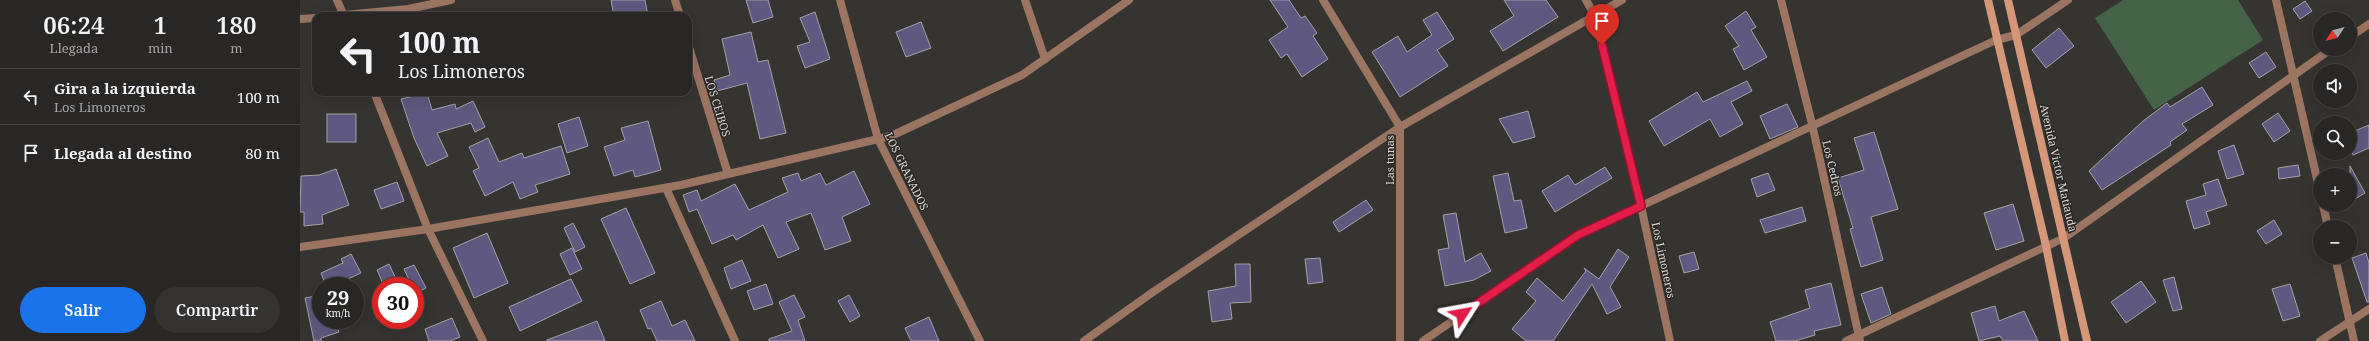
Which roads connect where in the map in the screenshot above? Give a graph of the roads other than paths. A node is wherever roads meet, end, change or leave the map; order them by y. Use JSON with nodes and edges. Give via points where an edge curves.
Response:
{"nodes":[{"id":1,"x":337,"y":0,"type":"edge"},
{"id":2,"x":451,"y":0,"type":"edge"},
{"id":3,"x":675,"y":0,"type":"edge"},
{"id":4,"x":840,"y":0,"type":"edge"},
{"id":5,"x":1025,"y":0,"type":"edge"},
{"id":6,"x":1129,"y":0,"type":"edge"},
{"id":7,"x":1323,"y":0,"type":"edge"},
{"id":8,"x":1586,"y":0,"type":"edge"},
{"id":9,"x":1622,"y":0,"type":"edge"},
{"id":10,"x":1781,"y":0,"type":"edge"},
{"id":11,"x":1988,"y":0,"type":"edge"},
{"id":12,"x":2008,"y":0,"type":"edge"},
{"id":13,"x":2068,"y":0,"type":"edge"},
{"id":14,"x":2276,"y":0,"type":"edge"},
{"id":15,"x":343,"y":12,"type":"edge"},
{"id":16,"x":376,"y":12,"type":"edge"},
{"id":17,"x":679,"y":12,"type":"edge"},
{"id":18,"x":1595,"y":16,"type":"junction"},
{"id":19,"x":312,"y":18,"type":"edge"},
{"id":20,"x":300,"y":19,"type":"edge"},
{"id":21,"x":2369,"y":24,"type":"edge"},
{"id":22,"x":2357,"y":32,"type":"edge"},
{"id":23,"x":2016,"y":35,"type":"junction"},
{"id":24,"x":1996,"y":40,"type":"junction"},
{"id":25,"x":2320,"y":56,"type":"edge"},
{"id":26,"x":692,"y":57,"type":"edge"},
{"id":27,"x":1045,"y":59,"type":"junction"},
{"id":28,"x":2293,"y":74,"type":"junction"},
{"id":29,"x":376,"y":96,"type":"edge"},
{"id":30,"x":1812,"y":124,"type":"junction"},
{"id":31,"x":1400,"y":128,"type":"junction"},
{"id":32,"x":878,"y":139,"type":"junction"},
{"id":33,"x":2315,"y":168,"type":"edge"},
{"id":34,"x":728,"y":174,"type":"junction"},
{"id":35,"x":666,"y":188,"type":"junction"},
{"id":36,"x":1641,"y":206,"type":"junction"},
{"id":37,"x":428,"y":229,"type":"junction"},
{"id":38,"x":2064,"y":238,"type":"junction"},
{"id":39,"x":2046,"y":246,"type":"junction"},
{"id":40,"x":300,"y":247,"type":"edge"},
{"id":41,"x":2337,"y":264,"type":"edge"},
{"id":42,"x":2369,"y":309,"type":"edge"},
{"id":43,"x":2350,"y":321,"type":"junction"},
{"id":44,"x":1859,"y":337,"type":"edge"},
{"id":45,"x":483,"y":341,"type":"edge"},
{"id":46,"x":735,"y":341,"type":"edge"},
{"id":47,"x":980,"y":341,"type":"edge"},
{"id":48,"x":1084,"y":341,"type":"edge"},
{"id":49,"x":1400,"y":341,"type":"edge"},
{"id":50,"x":1422,"y":341,"type":"edge"},
{"id":51,"x":1670,"y":341,"type":"edge"},
{"id":52,"x":1846,"y":341,"type":"edge"},
{"id":53,"x":2065,"y":341,"type":"edge"},
{"id":54,"x":2087,"y":341,"type":"edge"},
{"id":55,"x":2320,"y":341,"type":"edge"},
{"id":56,"x":2354,"y":341,"type":"edge"}],
"edges":[{"from":1,"to":15,"type":"street"},
{"from":2,"to":16,"type":"street","via":[[408,9]]},
{"from":3,"to":17,"type":"street"},
{"from":4,"to":32,"type":"street","name":"LOS GRANADOS"},
{"from":5,"to":27,"type":"street"},
{"from":6,"to":27,"type":"street"},
{"from":7,"to":31,"type":"street","name":"Las tunas"},
{"from":8,"to":18,"type":"street","name":"Los Limoneros"},
{"from":9,"to":18,"type":"street"},
{"from":10,"to":30,"type":"street","name":"Los Cedros"},
{"from":11,"to":24,"type":"main road"},
{"from":12,"to":23,"type":"main road","name":"Avenida Victor Matiauda"},
{"from":13,"to":23,"type":"street"},
{"from":14,"to":28,"type":"street"},
{"from":18,"to":31,"type":"street"},
{"from":18,"to":36,"type":"street","name":"Los Limoneros"},
{"from":19,"to":20,"type":"street"},
{"from":21,"to":22,"type":"street"},
{"from":23,"to":24,"type":"street"},
{"from":23,"to":38,"type":"main road","name":"Avenida Victor Matiauda"},
{"from":24,"to":30,"type":"street"},
{"from":24,"to":39,"type":"main road"},
{"from":25,"to":28,"type":"street"},
{"from":26,"to":34,"type":"street","name":"LOS CEIBOS"},
{"from":27,"to":32,"type":"street","via":[[1022,75],[891,136]]},
{"from":28,"to":33,"type":"street"},
{"from":28,"to":38,"type":"street"},
{"from":29,"to":37,"type":"street"},
{"from":30,"to":36,"type":"street"},
{"from":30,"to":44,"type":"street","name":"Los Cedros"},
{"from":31,"to":48,"type":"street","via":[[1153,292]]},
{"from":31,"to":49,"type":"street","name":"Las tunas"},
{"from":32,"to":34,"type":"street"},
{"from":32,"to":47,"type":"street","name":"LOS GRANADOS"},
{"from":34,"to":35,"type":"street"},
{"from":35,"to":37,"type":"street"},
{"from":35,"to":46,"type":"street"},
{"from":36,"to":50,"type":"street","via":[[1578,235]]},
{"from":36,"to":51,"type":"street","name":"Los Limoneros"},
{"from":37,"to":40,"type":"street"},
{"from":37,"to":45,"type":"street"},
{"from":38,"to":39,"type":"street"},
{"from":38,"to":54,"type":"main road","name":"Avenida Victor Matiauda"},
{"from":39,"to":44,"type":"street"},
{"from":39,"to":53,"type":"main road"},
{"from":41,"to":43,"type":"street"},
{"from":42,"to":43,"type":"street"},
{"from":43,"to":55,"type":"street"},
{"from":43,"to":56,"type":"street"},
{"from":44,"to":52,"type":"street"}]}
